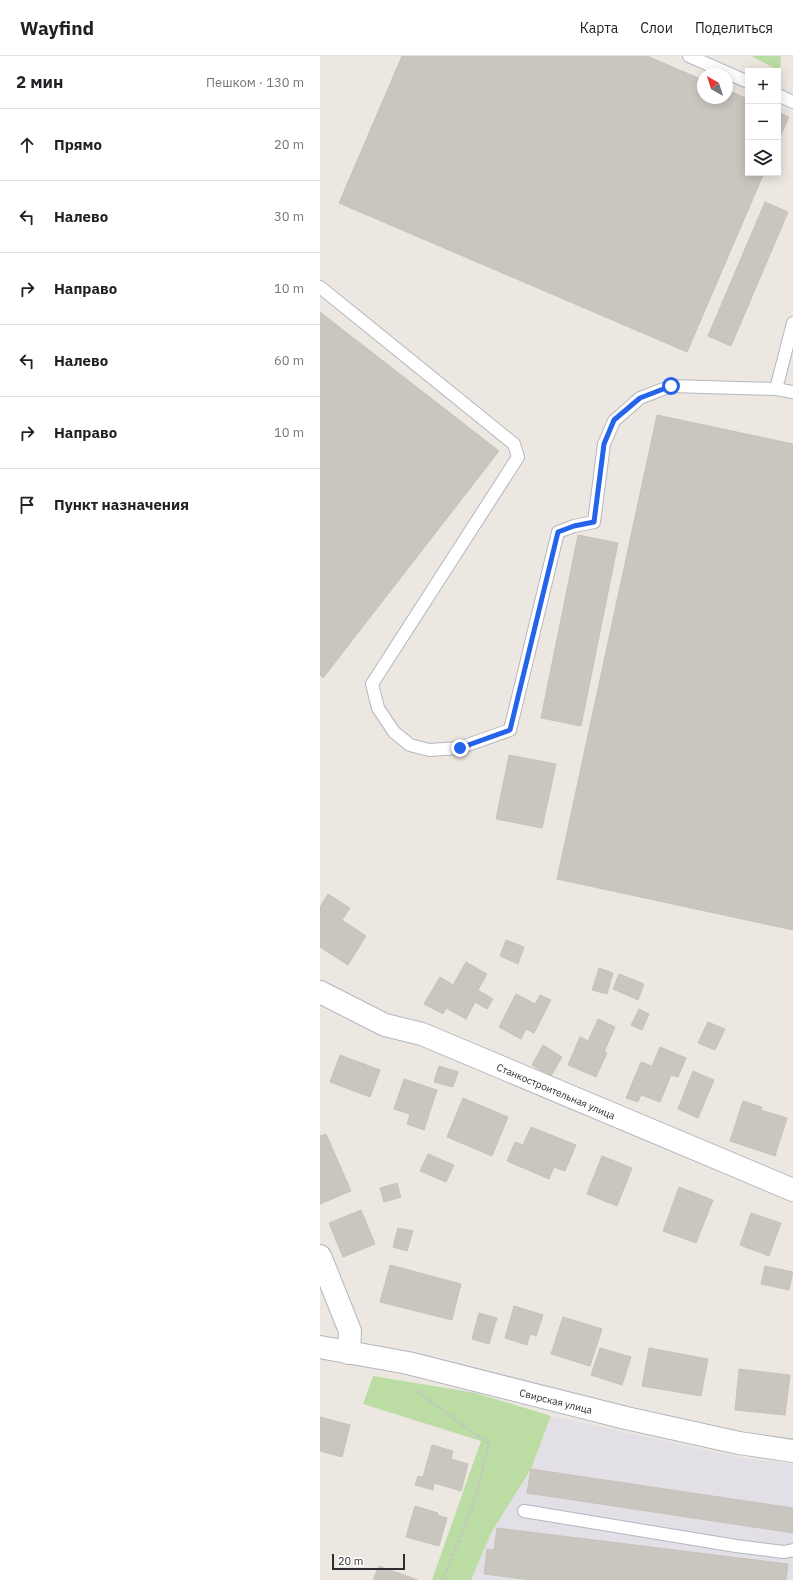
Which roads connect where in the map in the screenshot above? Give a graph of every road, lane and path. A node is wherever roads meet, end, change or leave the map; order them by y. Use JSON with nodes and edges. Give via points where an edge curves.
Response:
{"nodes":[{"id":1,"x":689,"y":56,"type":"edge"},
{"id":2,"x":745,"y":81,"type":"edge"},
{"id":3,"x":781,"y":96,"type":"edge"},
{"id":4,"x":793,"y":102,"type":"edge"},
{"id":5,"x":320,"y":287,"type":"edge"},
{"id":6,"x":793,"y":323,"type":"edge"},
{"id":7,"x":776,"y":389,"type":"junction"},
{"id":8,"x":793,"y":392,"type":"edge"},
{"id":9,"x":320,"y":992,"type":"edge"},
{"id":10,"x":793,"y":1190,"type":"edge"},
{"id":11,"x":320,"y":1256,"type":"edge"},
{"id":12,"x":320,"y":1348,"type":"edge"},
{"id":13,"x":349,"y":1353,"type":"junction"},
{"id":14,"x":408,"y":1363,"type":"junction"},
{"id":15,"x":793,"y":1451,"type":"edge"},
{"id":16,"x":524,"y":1511,"type":"dead end"},
{"id":17,"x":793,"y":1550,"type":"edge"},
{"id":18,"x":442,"y":1580,"type":"edge"}],
"edges":[{"from":1,"to":2,"type":"lane"},
{"from":3,"to":4,"type":"lane"},
{"from":5,"to":7,"type":"lane","via":[[514,444],[518,457],[372,684],[378,708],[394,732],[410,744],[429,750],[460,748],[510,730],[558,532],[594,522],[604,444],[614,420],[640,398],[671,386]]},
{"from":6,"to":7,"type":"lane"},
{"from":7,"to":8,"type":"lane"},
{"from":9,"to":10,"type":"street","name":"Станкостроительная улица","via":[[385,1025],[422,1034]]},
{"from":11,"to":13,"type":"street","via":[[350,1331]]},
{"from":12,"to":13,"type":"street","name":"Свирская улица"},
{"from":13,"to":14,"type":"street","name":"Свирская улица"},
{"from":14,"to":15,"type":"street","name":"Свирская улица","via":[[641,1422],[739,1443]]},
{"from":14,"to":18,"type":"path","via":[[408,1384],[489,1444],[474,1503]]},
{"from":16,"to":17,"type":"lane","via":[[736,1546],[784,1552]]}]}
